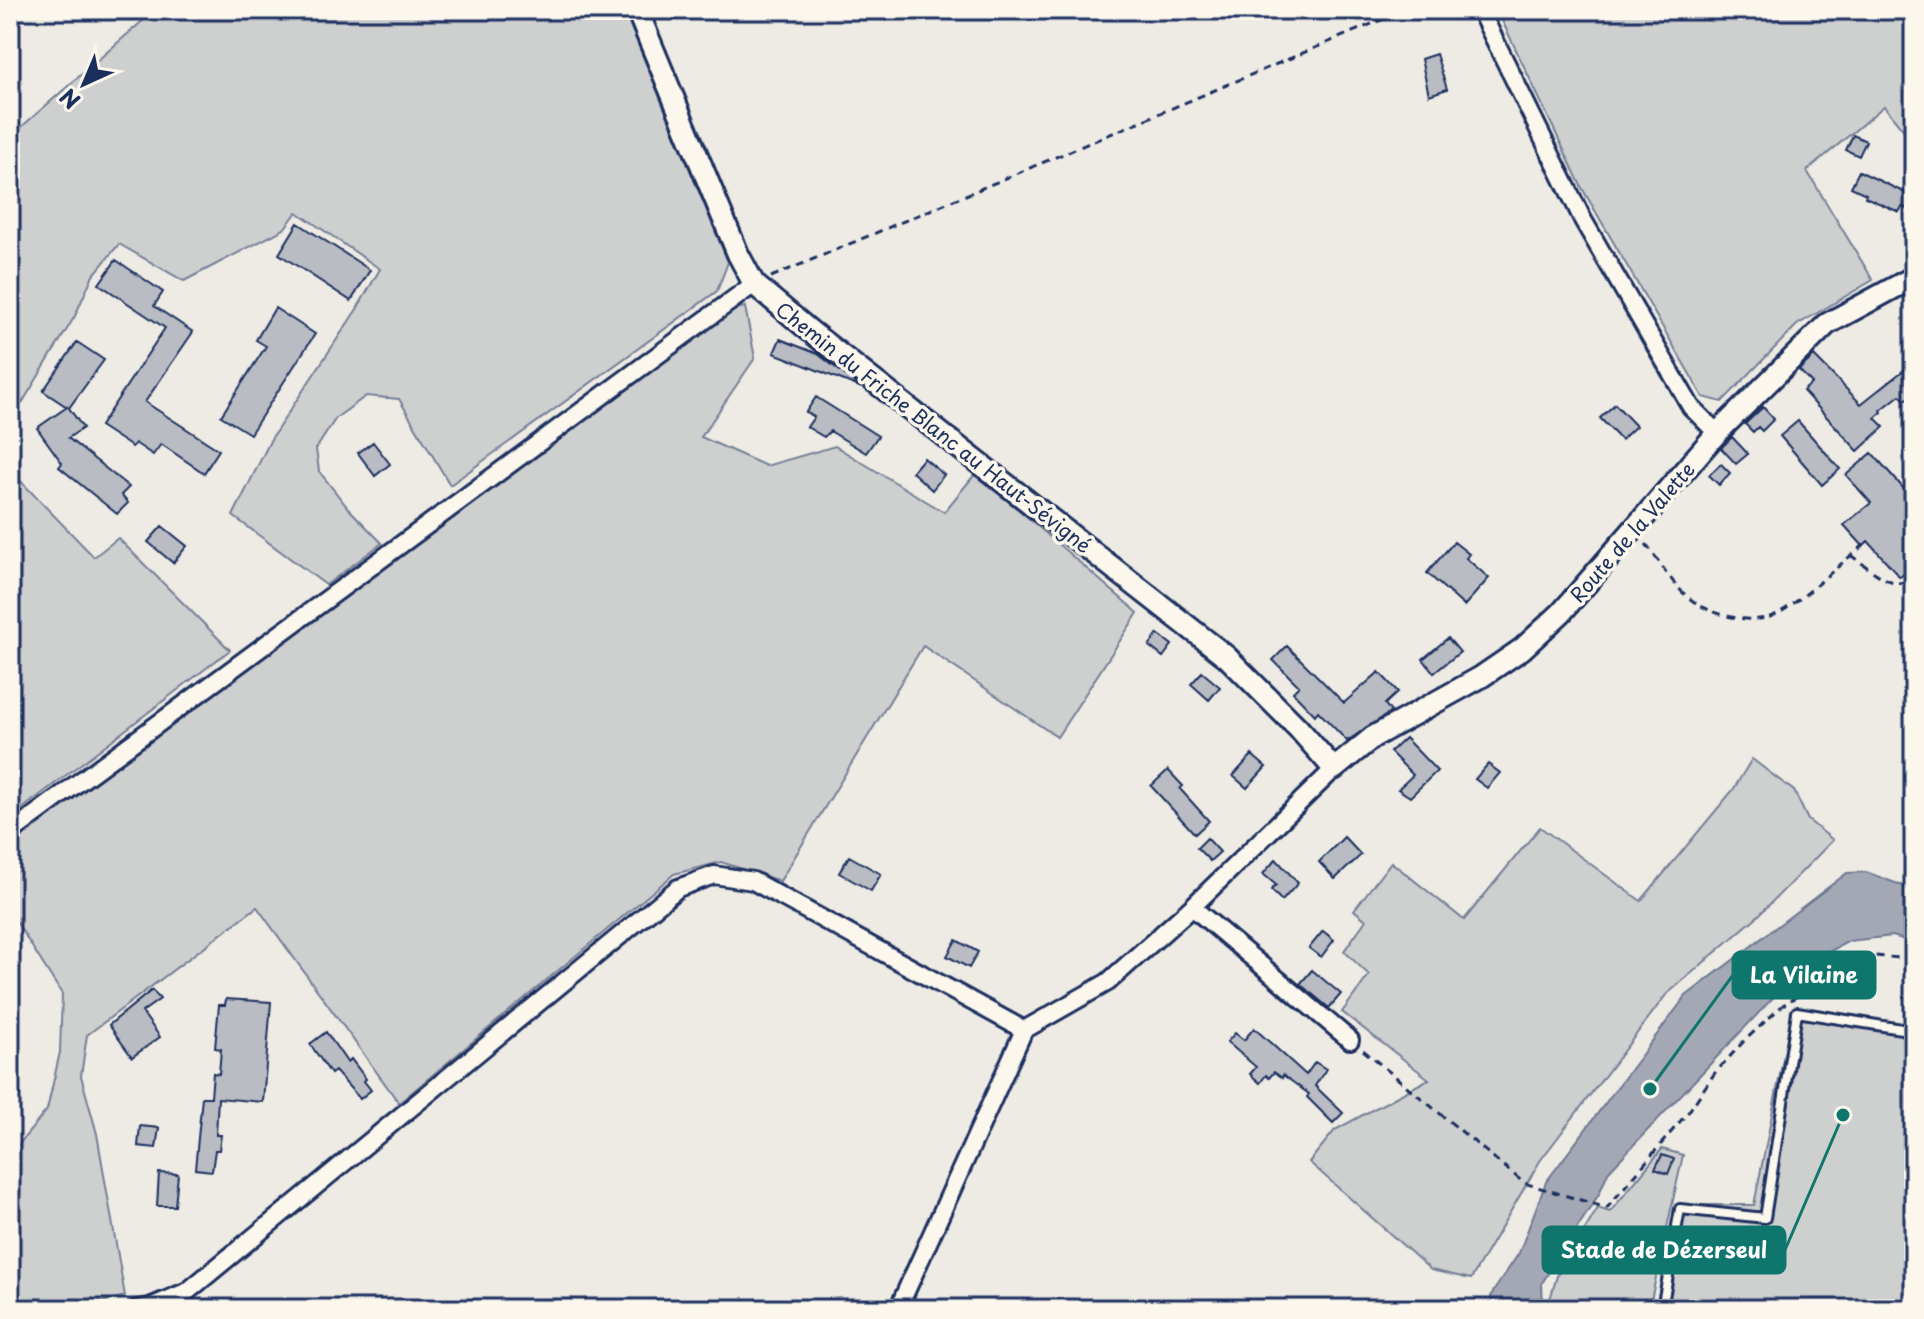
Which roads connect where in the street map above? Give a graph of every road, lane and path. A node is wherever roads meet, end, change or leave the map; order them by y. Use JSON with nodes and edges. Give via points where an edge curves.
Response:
{"nodes":[{"id":1,"x":637,"y":10,"type":"edge"},
{"id":2,"x":1405,"y":10,"type":"edge"},
{"id":3,"x":1480,"y":10,"type":"edge"},
{"id":4,"x":1914,"y":277,"type":"edge"},
{"id":5,"x":754,"y":284,"type":"junction"},
{"id":6,"x":1717,"y":433,"type":"junction"},
{"id":7,"x":1634,"y":528,"type":"junction"},
{"id":8,"x":1863,"y":546,"type":"dead end"},
{"id":9,"x":1850,"y":555,"type":"junction"},
{"id":10,"x":1914,"y":577,"type":"edge"},
{"id":11,"x":1334,"y":769,"type":"junction"},
{"id":12,"x":10,"y":833,"type":"edge"},
{"id":13,"x":1192,"y":907,"type":"junction"},
{"id":14,"x":1914,"y":962,"type":"edge"},
{"id":15,"x":1024,"y":1030,"type":"junction"},
{"id":16,"x":1914,"y":1031,"type":"edge"},
{"id":17,"x":1350,"y":1040,"type":"joint"},
{"id":18,"x":137,"y":1309,"type":"edge"},
{"id":19,"x":898,"y":1309,"type":"edge"},
{"id":20,"x":1662,"y":1309,"type":"edge"}],
"edges":[{"from":1,"to":5,"type":"street","name":"Chemin du Friche Blanc au Haut-Sévigné"},
{"from":2,"to":5,"type":"path"},
{"from":3,"to":6,"type":"street","via":[[1583,220],[1691,407]]},
{"from":4,"to":6,"type":"street","name":"Route de la Valette","via":[[1827,324]]},
{"from":5,"to":11,"type":"street","name":"Chemin du Friche Blanc au Haut-Sévigné","via":[[1227,657]]},
{"from":5,"to":12,"type":"street"},
{"from":6,"to":7,"type":"street","name":"Route de la Valette"},
{"from":7,"to":9,"type":"path","via":[[1691,600],[1739,618],[1769,617],[1793,604]]},
{"from":7,"to":11,"type":"street","name":"Route de la Valette","via":[[1561,613],[1522,649],[1373,737]]},
{"from":8,"to":9,"type":"path"},
{"from":9,"to":10,"type":"path","via":[[1895,584]]},
{"from":11,"to":13,"type":"street"},
{"from":13,"to":15,"type":"street","via":[[1108,982]]},
{"from":13,"to":17,"type":"street"},
{"from":14,"to":17,"type":"path","via":[[1862,955],[1783,1005],[1714,1074],[1607,1208],[1524,1183]]},
{"from":15,"to":18,"type":"street","via":[[753,881],[714,875],[678,888],[188,1291]]},
{"from":15,"to":19,"type":"street"},
{"from":16,"to":20,"type":"lane","via":[[1797,1012],[1765,1218],[1680,1209]]}]}
